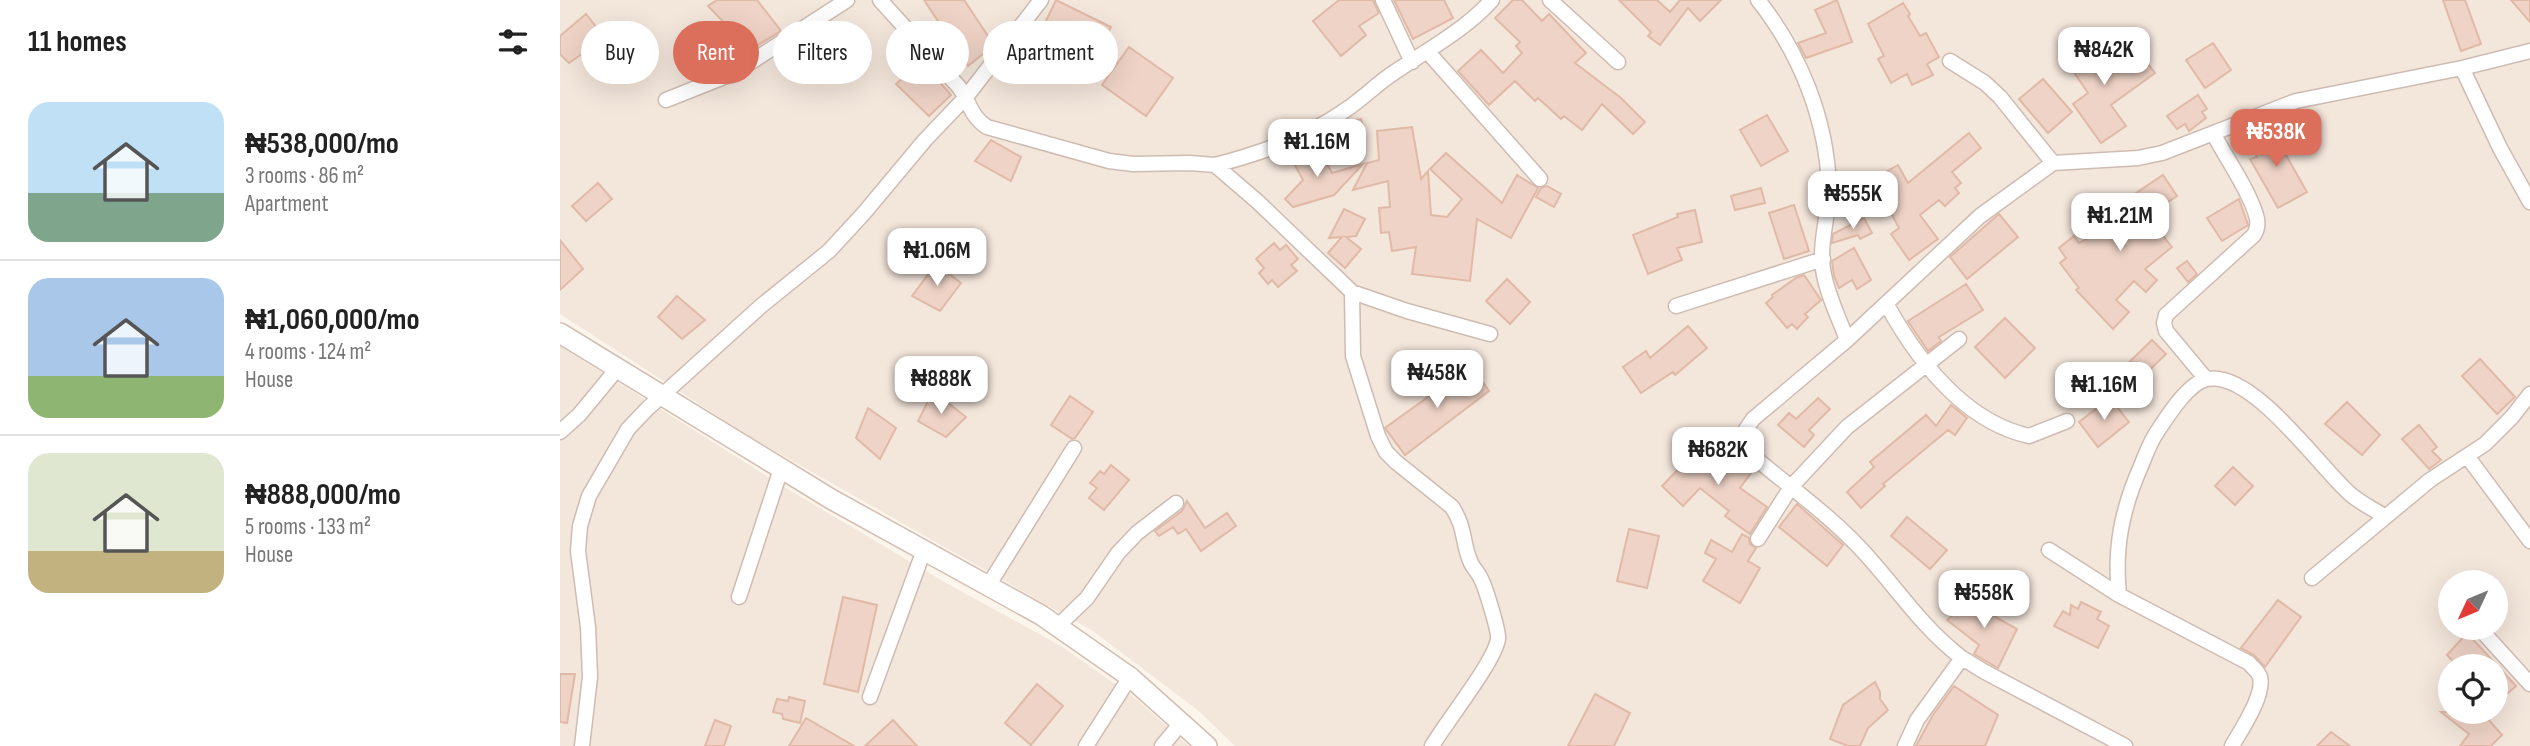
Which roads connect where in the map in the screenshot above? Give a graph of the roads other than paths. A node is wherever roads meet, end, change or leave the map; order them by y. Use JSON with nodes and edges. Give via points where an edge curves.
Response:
{"nodes":[{"id":1,"x":847,"y":0,"type":"edge"},
{"id":2,"x":880,"y":0,"type":"edge"},
{"id":3,"x":1041,"y":0,"type":"edge"},
{"id":4,"x":1383,"y":0,"type":"edge"},
{"id":5,"x":1493,"y":0,"type":"edge"},
{"id":6,"x":1550,"y":0,"type":"edge"},
{"id":7,"x":1758,"y":0,"type":"edge"},
{"id":8,"x":1427,"y":51,"type":"junction"},
{"id":9,"x":2530,"y":51,"type":"edge"},
{"id":10,"x":1412,"y":61,"type":"junction"},
{"id":11,"x":1950,"y":61,"type":"dead end"},
{"id":12,"x":1618,"y":62,"type":"dead end"},
{"id":13,"x":2462,"y":68,"type":"junction"},
{"id":14,"x":966,"y":97,"type":"junction"},
{"id":15,"x":666,"y":100,"type":"dead end"},
{"id":16,"x":2213,"y":133,"type":"junction"},
{"id":17,"x":2053,"y":163,"type":"junction"},
{"id":18,"x":1215,"y":165,"type":"junction"},
{"id":19,"x":1540,"y":179,"type":"dead end"},
{"id":20,"x":2530,"y":202,"type":"edge"},
{"id":21,"x":1823,"y":259,"type":"junction"},
{"id":22,"x":1352,"y":292,"type":"junction"},
{"id":23,"x":1887,"y":305,"type":"junction"},
{"id":24,"x":1676,"y":306,"type":"dead end"},
{"id":25,"x":561,"y":334,"type":"edge"},
{"id":26,"x":1490,"y":334,"type":"dead end"},
{"id":27,"x":1959,"y":339,"type":"dead end"},
{"id":28,"x":1847,"y":340,"type":"junction"},
{"id":29,"x":1927,"y":364,"type":"junction"},
{"id":30,"x":617,"y":369,"type":"junction"},
{"id":31,"x":2206,"y":379,"type":"junction"},
{"id":32,"x":2530,"y":394,"type":"edge"},
{"id":33,"x":662,"y":397,"type":"junction"},
{"id":34,"x":2067,"y":421,"type":"dead end"},
{"id":35,"x":560,"y":432,"type":"edge"},
{"id":36,"x":1074,"y":447,"type":"dead end"},
{"id":37,"x":2467,"y":456,"type":"junction"},
{"id":38,"x":781,"y":469,"type":"junction"},
{"id":39,"x":1791,"y":487,"type":"junction"},
{"id":40,"x":1177,"y":503,"type":"dead end"},
{"id":41,"x":2384,"y":516,"type":"junction"},
{"id":42,"x":1758,"y":539,"type":"dead end"},
{"id":43,"x":2530,"y":541,"type":"edge"},
{"id":44,"x":2049,"y":550,"type":"dead end"},
{"id":45,"x":924,"y":551,"type":"junction"},
{"id":46,"x":2312,"y":578,"type":"dead end"},
{"id":47,"x":988,"y":586,"type":"junction"},
{"id":48,"x":2119,"y":595,"type":"junction"},
{"id":49,"x":739,"y":597,"type":"dead end"},
{"id":50,"x":1057,"y":627,"type":"junction"},
{"id":51,"x":2490,"y":640,"type":"edge"},
{"id":52,"x":1962,"y":658,"type":"junction"},
{"id":53,"x":1130,"y":677,"type":"junction"},
{"id":54,"x":2530,"y":684,"type":"edge"},
{"id":55,"x":870,"y":697,"type":"dead end"},
{"id":56,"x":1182,"y":722,"type":"junction"},
{"id":57,"x":582,"y":746,"type":"edge"},
{"id":58,"x":1086,"y":746,"type":"edge"},
{"id":59,"x":1162,"y":746,"type":"edge"},
{"id":60,"x":1207,"y":746,"type":"edge"},
{"id":61,"x":1432,"y":746,"type":"edge"},
{"id":62,"x":1905,"y":746,"type":"edge"},
{"id":63,"x":2125,"y":746,"type":"edge"},
{"id":64,"x":2232,"y":746,"type":"edge"}],
"edges":[{"from":1,"to":15,"type":"street","via":[[734,73]]},
{"from":2,"to":14,"type":"street"},
{"from":3,"to":14,"type":"street"},
{"from":4,"to":10,"type":"street"},
{"from":5,"to":8,"type":"street"},
{"from":6,"to":12,"type":"street"},
{"from":7,"to":21,"type":"street","via":[[1801,67],[1824,138],[1829,187]]},
{"from":8,"to":10,"type":"street"},
{"from":8,"to":19,"type":"street"},
{"from":9,"to":13,"type":"street"},
{"from":10,"to":18,"type":"street","via":[[1314,130]]},
{"from":11,"to":17,"type":"street","via":[[2000,97]]},
{"from":13,"to":16,"type":"street","via":[[2297,101]]},
{"from":13,"to":20,"type":"street"},
{"from":14,"to":18,"type":"street","via":[[973,116],[1004,133],[1109,161]]},
{"from":14,"to":33,"type":"street","via":[[829,251]]},
{"from":16,"to":17,"type":"street","via":[[2138,158]]},
{"from":16,"to":31,"type":"street","via":[[2248,197],[2258,228],[2166,315],[2166,331]]},
{"from":17,"to":23,"type":"street","via":[[1980,216]]},
{"from":18,"to":22,"type":"street"},
{"from":21,"to":24,"type":"street"},
{"from":21,"to":28,"type":"street"},
{"from":22,"to":26,"type":"street"},
{"from":22,"to":61,"type":"street","via":[[1353,356],[1378,436],[1396,462],[1458,515],[1497,631],[1498,640],[1485,667]]},
{"from":23,"to":28,"type":"street"},
{"from":23,"to":29,"type":"street"},
{"from":25,"to":30,"type":"street"},
{"from":27,"to":29,"type":"street"},
{"from":28,"to":39,"type":"street","via":[[1741,434],[1741,446]]},
{"from":29,"to":34,"type":"street","via":[[1970,409],[2014,433],[2028,436]]},
{"from":29,"to":39,"type":"street","via":[[1847,427]]},
{"from":30,"to":33,"type":"street"},
{"from":30,"to":35,"type":"street"},
{"from":31,"to":41,"type":"street","via":[[2241,387],[2267,406],[2350,494]]},
{"from":31,"to":48,"type":"street","via":[[2174,407],[2153,438],[2135,480],[2121,522]]},
{"from":32,"to":37,"type":"street","via":[[2486,444]]},
{"from":33,"to":38,"type":"street"},
{"from":33,"to":57,"type":"street","via":[[628,429],[589,496],[580,526],[578,551],[590,677]]},
{"from":36,"to":47,"type":"street"},
{"from":37,"to":41,"type":"street"},
{"from":37,"to":43,"type":"street"},
{"from":38,"to":45,"type":"street"},
{"from":38,"to":49,"type":"street"},
{"from":39,"to":42,"type":"street"},
{"from":39,"to":52,"type":"street","via":[[1860,547],[1927,628]]},
{"from":40,"to":50,"type":"street","via":[[1137,533],[1087,598]]},
{"from":41,"to":46,"type":"street"},
{"from":44,"to":48,"type":"street"},
{"from":45,"to":47,"type":"street"},
{"from":45,"to":55,"type":"street"},
{"from":47,"to":50,"type":"street"},
{"from":48,"to":64,"type":"street","via":[[2249,663],[2259,673],[2258,695]]},
{"from":50,"to":53,"type":"street"},
{"from":51,"to":54,"type":"street"},
{"from":52,"to":62,"type":"street","via":[[1917,720]]},
{"from":52,"to":63,"type":"street"},
{"from":53,"to":56,"type":"street"},
{"from":53,"to":58,"type":"street"},
{"from":56,"to":59,"type":"street"},
{"from":56,"to":60,"type":"street"}]}
